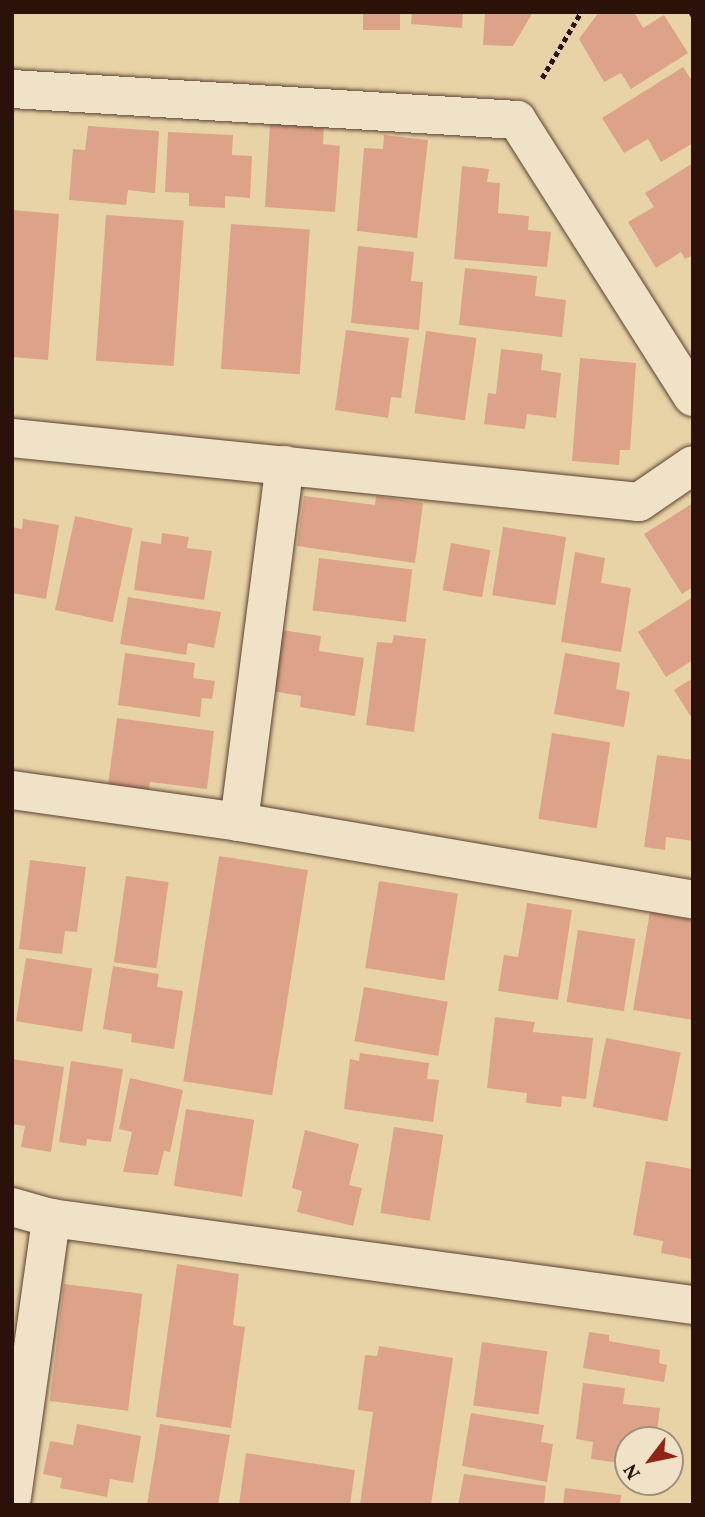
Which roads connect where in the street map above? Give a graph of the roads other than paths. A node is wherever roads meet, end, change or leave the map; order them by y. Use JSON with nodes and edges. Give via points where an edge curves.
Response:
{"nodes":[{"id":1,"x":12,"y":89,"type":"edge"},
{"id":2,"x":693,"y":397,"type":"edge"},
{"id":3,"x":12,"y":438,"type":"edge"},
{"id":4,"x":285,"y":465,"type":"junction"},
{"id":5,"x":693,"y":465,"type":"edge"},
{"id":6,"x":12,"y":790,"type":"edge"},
{"id":7,"x":239,"y":822,"type":"junction"},
{"id":8,"x":693,"y":901,"type":"edge"},
{"id":9,"x":12,"y":1207,"type":"edge"},
{"id":10,"x":51,"y":1219,"type":"junction"},
{"id":11,"x":693,"y":1305,"type":"edge"},
{"id":12,"x":12,"y":1497,"type":"edge"}],
"edges":[{"from":1,"to":2,"type":"street","via":[[517,120]]},
{"from":3,"to":4,"type":"street"},
{"from":4,"to":5,"type":"street","via":[[639,502]]},
{"from":4,"to":7,"type":"street"},
{"from":6,"to":7,"type":"street"},
{"from":7,"to":8,"type":"street"},
{"from":9,"to":10,"type":"street"},
{"from":10,"to":11,"type":"street"},
{"from":10,"to":12,"type":"street"}]}
